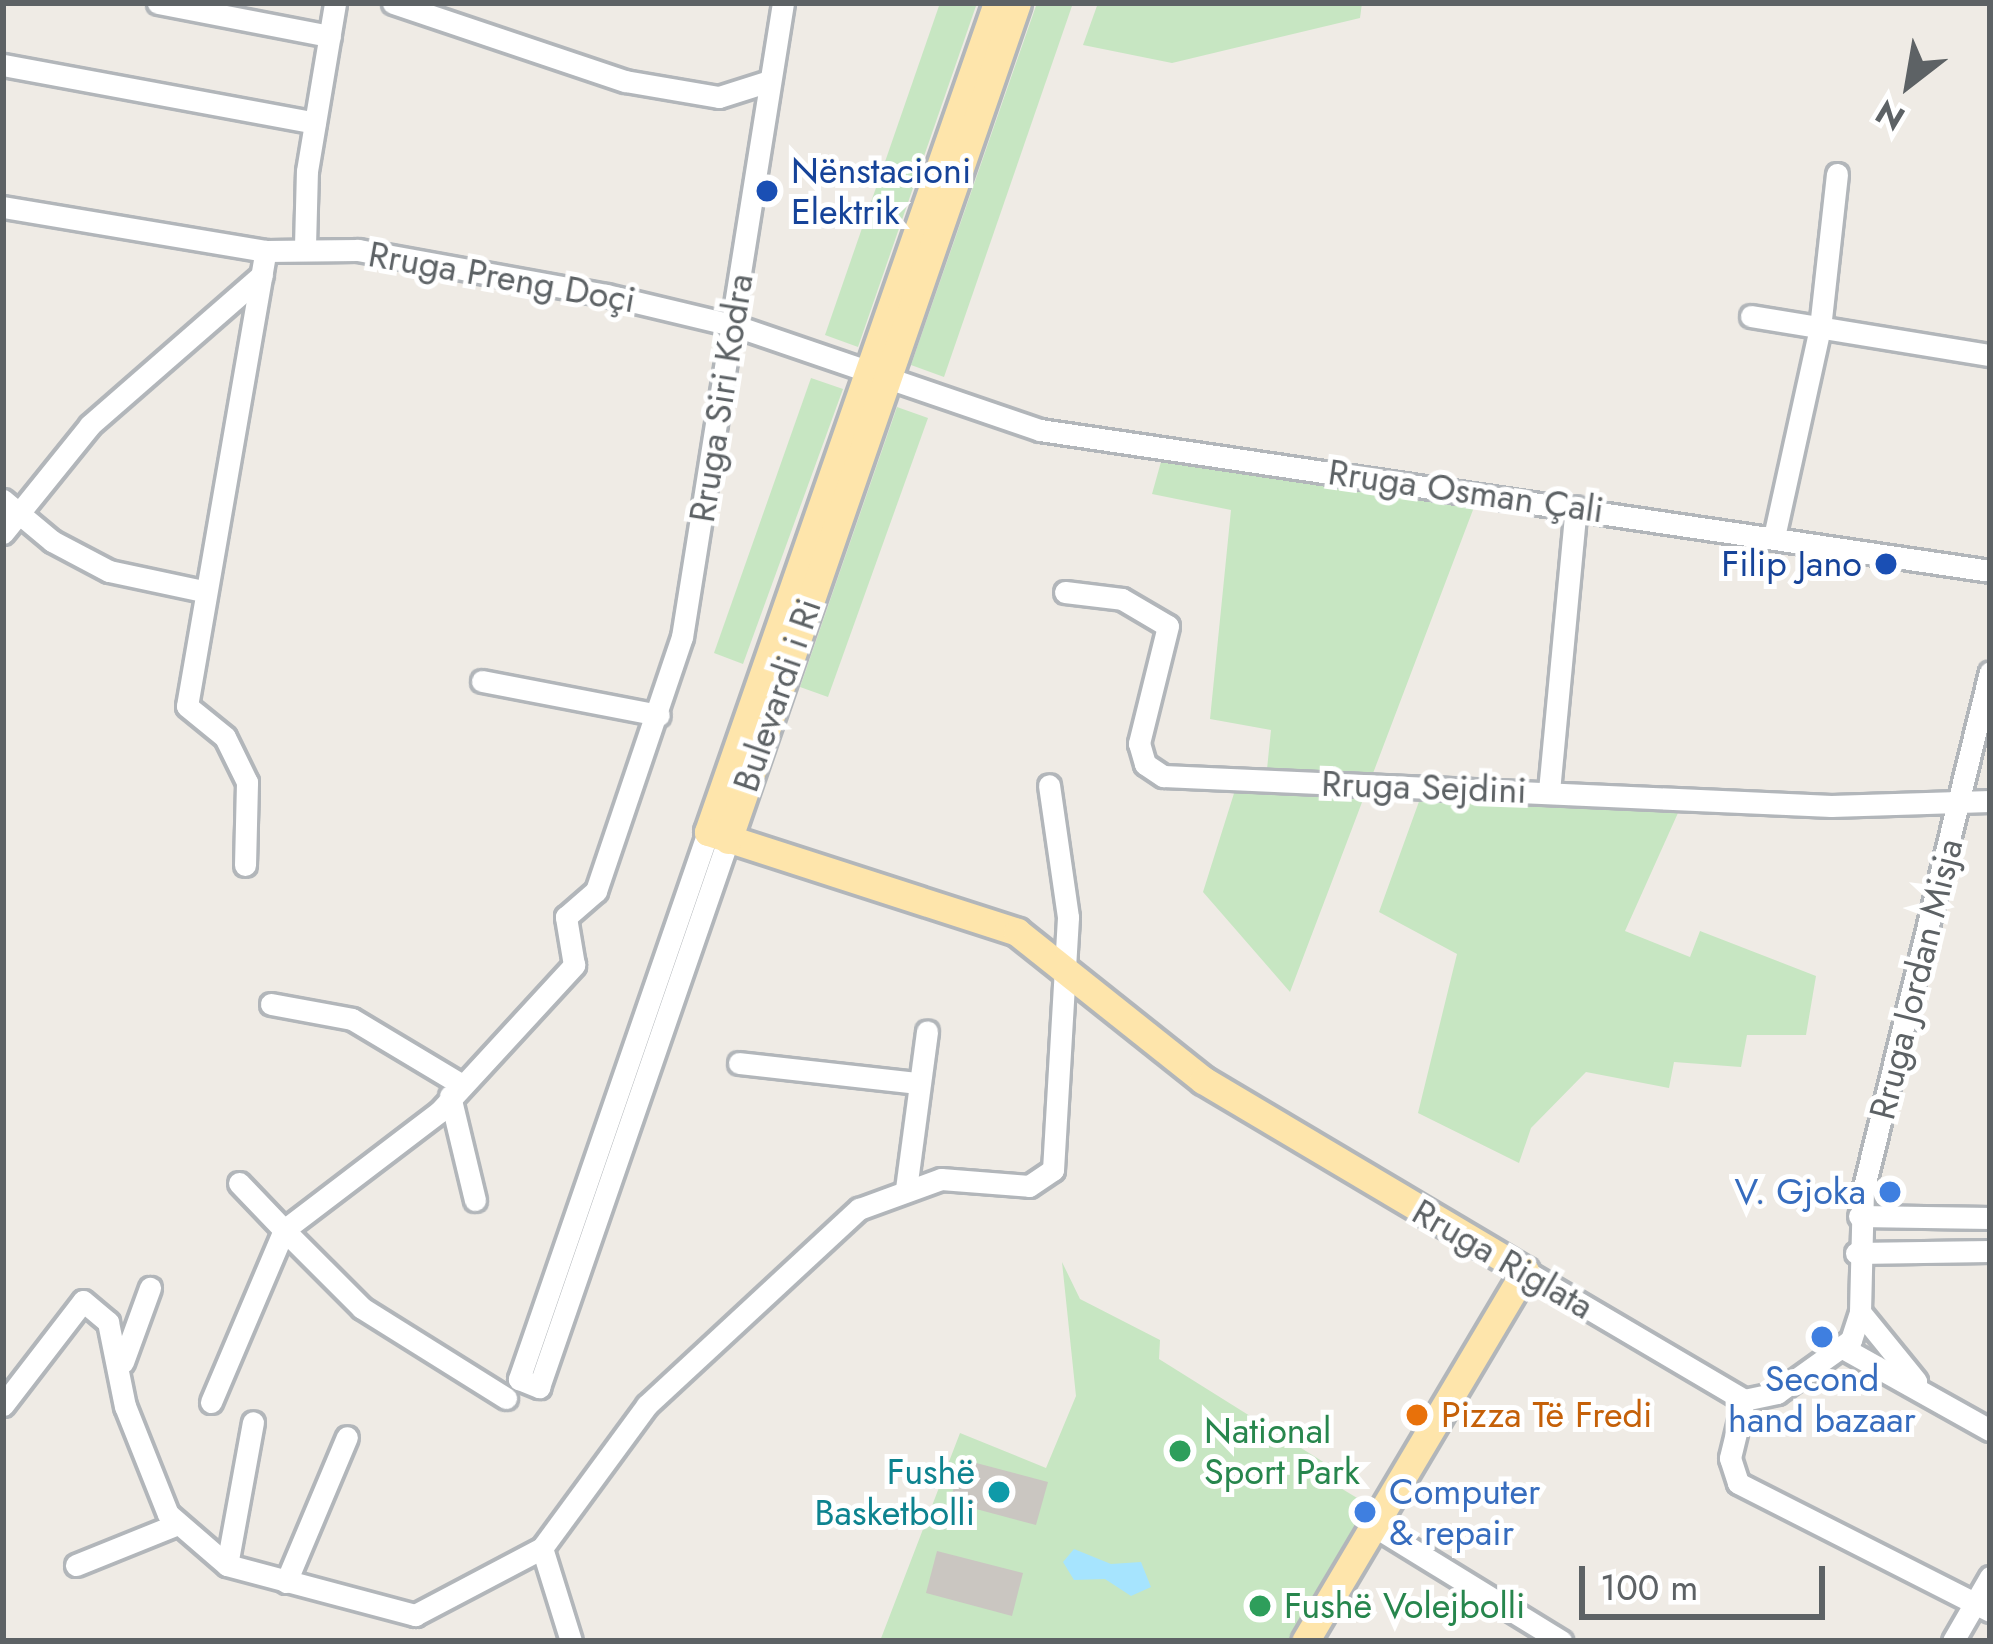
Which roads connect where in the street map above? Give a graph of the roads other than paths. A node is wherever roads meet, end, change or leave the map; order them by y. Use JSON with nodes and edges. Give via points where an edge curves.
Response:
{"nodes":[{"id":1,"x":158,"y":3,"type":"edge"},
{"id":2,"x":335,"y":3,"type":"edge"},
{"id":3,"x":392,"y":3,"type":"edge"},
{"id":4,"x":783,"y":3,"type":"edge"},
{"id":5,"x":997,"y":3,"type":"edge"},
{"id":6,"x":1018,"y":3,"type":"edge"},
{"id":7,"x":330,"y":36,"type":"junction"},
{"id":8,"x":3,"y":65,"type":"edge"},
{"id":9,"x":769,"y":81,"type":"junction"},
{"id":10,"x":315,"y":123,"type":"junction"},
{"id":11,"x":1837,"y":174,"type":"dead end"},
{"id":12,"x":3,"y":208,"type":"edge"},
{"id":13,"x":305,"y":246,"type":"junction"},
{"id":14,"x":266,"y":251,"type":"junction"},
{"id":15,"x":262,"y":275,"type":"junction"},
{"id":16,"x":1751,"y":316,"type":"dead end"},
{"id":17,"x":736,"y":326,"type":"junction"},
{"id":18,"x":1820,"y":328,"type":"junction"},
{"id":19,"x":1990,"y":356,"type":"edge"},
{"id":20,"x":875,"y":378,"type":"junction"},
{"id":21,"x":11,"y":504,"type":"edge"},
{"id":22,"x":1576,"y":507,"type":"junction"},
{"id":23,"x":3,"y":533,"type":"edge"},
{"id":24,"x":1774,"y":537,"type":"junction"},
{"id":25,"x":1990,"y":571,"type":"edge"},
{"id":26,"x":203,"y":591,"type":"junction"},
{"id":27,"x":1065,"y":592,"type":"dead end"},
{"id":28,"x":1990,"y":672,"type":"edge"},
{"id":29,"x":482,"y":681,"type":"dead end"},
{"id":30,"x":659,"y":715,"type":"junction"},
{"id":31,"x":1049,"y":785,"type":"dead end"},
{"id":32,"x":1549,"y":791,"type":"junction"},
{"id":33,"x":1961,"y":797,"type":"junction"},
{"id":34,"x":1990,"y":801,"type":"edge"},
{"id":35,"x":720,"y":829,"type":"junction"},
{"id":36,"x":245,"y":866,"type":"dead end"},
{"id":37,"x":1064,"y":962,"type":"junction"},
{"id":38,"x":271,"y":1004,"type":"dead end"},
{"id":39,"x":927,"y":1031,"type":"dead end"},
{"id":40,"x":740,"y":1063,"type":"dead end"},
{"id":41,"x":917,"y":1082,"type":"junction"},
{"id":42,"x":454,"y":1090,"type":"junction"},
{"id":43,"x":238,"y":1184,"type":"dead end"},
{"id":44,"x":906,"y":1189,"type":"junction"},
{"id":45,"x":475,"y":1200,"type":"dead end"},
{"id":46,"x":1859,"y":1216,"type":"junction"},
{"id":47,"x":1990,"y":1218,"type":"edge"},
{"id":48,"x":284,"y":1230,"type":"junction"},
{"id":49,"x":1990,"y":1251,"type":"edge"},
{"id":50,"x":1856,"y":1253,"type":"junction"},
{"id":51,"x":1525,"y":1271,"type":"junction"},
{"id":52,"x":150,"y":1288,"type":"dead end"},
{"id":53,"x":1860,"y":1312,"type":"junction"},
{"id":54,"x":1843,"y":1348,"type":"junction"},
{"id":55,"x":123,"y":1363,"type":"junction"},
{"id":56,"x":1916,"y":1382,"type":"junction"},
{"id":57,"x":1744,"y":1400,"type":"junction"},
{"id":58,"x":212,"y":1402,"type":"dead end"},
{"id":59,"x":3,"y":1405,"type":"edge"},
{"id":60,"x":253,"y":1422,"type":"dead end"},
{"id":61,"x":1990,"y":1430,"type":"edge"},
{"id":62,"x":347,"y":1437,"type":"dead end"},
{"id":63,"x":175,"y":1525,"type":"junction"},
{"id":64,"x":1374,"y":1526,"type":"junction"},
{"id":65,"x":542,"y":1548,"type":"junction"},
{"id":66,"x":76,"y":1565,"type":"dead end"},
{"id":67,"x":227,"y":1565,"type":"junction"},
{"id":68,"x":1990,"y":1577,"type":"edge"},
{"id":69,"x":286,"y":1582,"type":"junction"},
{"id":70,"x":1983,"y":1606,"type":"edge"},
{"id":71,"x":571,"y":1641,"type":"edge"},
{"id":72,"x":1305,"y":1641,"type":"edge"},
{"id":73,"x":1561,"y":1641,"type":"edge"},
{"id":74,"x":1953,"y":1641,"type":"edge"}],
"edges":[{"from":1,"to":7,"type":"street"},
{"from":2,"to":7,"type":"street"},
{"from":3,"to":9,"type":"street","via":[[625,81],[719,97]]},
{"from":4,"to":9,"type":"street","name":"Rruga Siri Kodra"},
{"from":5,"to":20,"type":"main road","name":"Bulevardi i Ri"},
{"from":6,"to":20,"type":"main road","name":"Bulevardi i Ri"},
{"from":7,"to":10,"type":"street"},
{"from":8,"to":10,"type":"street"},
{"from":9,"to":17,"type":"street","name":"Rruga Siri Kodra"},
{"from":10,"to":13,"type":"street"},
{"from":11,"to":18,"type":"street"},
{"from":12,"to":14,"type":"street","name":"Rruga Preng Doçi"},
{"from":13,"to":14,"type":"street","name":"Rruga Preng Doçi"},
{"from":13,"to":17,"type":"street","name":"Rruga Preng Doçi","via":[[465,267]]},
{"from":14,"to":15,"type":"street"},
{"from":15,"to":21,"type":"street","via":[[120,395]]},
{"from":15,"to":26,"type":"street"},
{"from":16,"to":18,"type":"street"},
{"from":17,"to":20,"type":"street","name":"Rruga Preng Doçi"},
{"from":17,"to":30,"type":"street","name":"Rruga Siri Kodra","via":[[682,637]]},
{"from":18,"to":19,"type":"street"},
{"from":18,"to":24,"type":"street"},
{"from":20,"to":22,"type":"street","name":"Rruga Osman Çali","via":[[1040,430]]},
{"from":20,"to":35,"type":"main road","name":"Bulevardi i Ri"},
{"from":21,"to":23,"type":"street"},
{"from":21,"to":26,"type":"street","via":[[52,541],[110,571]]},
{"from":22,"to":24,"type":"street","name":"Rruga Osman Çali"},
{"from":22,"to":32,"type":"street"},
{"from":24,"to":25,"type":"street","name":"Rruga Osman Çali"},
{"from":26,"to":36,"type":"street","via":[[188,706],[225,736],[248,782]]},
{"from":27,"to":32,"type":"street","name":"Rruga Sejdini","via":[[1122,599],[1168,626],[1139,743],[1151,771]]},
{"from":28,"to":33,"type":"street","name":"Rruga Jordan Misja"},
{"from":29,"to":30,"type":"street"},
{"from":30,"to":42,"type":"street","name":"Rruga Siri Kodra","via":[[596,891],[566,917],[574,964]]},
{"from":31,"to":37,"type":"street","via":[[1066,882]]},
{"from":32,"to":33,"type":"street","name":"Rruga Sejdini","via":[[1831,806]]},
{"from":33,"to":34,"type":"street","name":"Rruga Sejdini"},
{"from":33,"to":46,"type":"street","name":"Rruga Jordan Misja"},
{"from":35,"to":37,"type":"main road","via":[[992,921]]},
{"from":35,"to":48,"type":"street","name":"Bulevardi i Ri","via":[[521,1388],[362,1308]]},
{"from":37,"to":44,"type":"street","via":[[1053,1170],[1029,1186],[941,1179]]},
{"from":37,"to":51,"type":"main road","name":"Rruga Riglata","via":[[1203,1080]]},
{"from":38,"to":42,"type":"street","via":[[352,1019]]},
{"from":39,"to":41,"type":"street"},
{"from":40,"to":41,"type":"street"},
{"from":41,"to":44,"type":"street"},
{"from":42,"to":45,"type":"street"},
{"from":42,"to":48,"type":"street","via":[[387,1159],[321,1195]]},
{"from":43,"to":48,"type":"street"},
{"from":44,"to":65,"type":"street","via":[[835,1223],[646,1405]]},
{"from":46,"to":47,"type":"street"},
{"from":46,"to":50,"type":"street"},
{"from":48,"to":58,"type":"street"},
{"from":49,"to":50,"type":"street"},
{"from":50,"to":53,"type":"street"},
{"from":51,"to":57,"type":"street","name":"Rruga Riglata"},
{"from":51,"to":64,"type":"main road"},
{"from":52,"to":55,"type":"street"},
{"from":53,"to":54,"type":"street"},
{"from":53,"to":56,"type":"street"},
{"from":54,"to":56,"type":"street"},
{"from":54,"to":57,"type":"street","via":[[1778,1393]]},
{"from":55,"to":59,"type":"street","via":[[108,1322],[82,1301]]},
{"from":55,"to":63,"type":"street","via":[[132,1427]]},
{"from":56,"to":61,"type":"street"},
{"from":57,"to":70,"type":"street","via":[[1730,1458],[1738,1483]]},
{"from":60,"to":67,"type":"street"},
{"from":62,"to":69,"type":"street"},
{"from":63,"to":66,"type":"street"},
{"from":63,"to":67,"type":"street"},
{"from":64,"to":72,"type":"main road"},
{"from":64,"to":73,"type":"street"},
{"from":65,"to":69,"type":"street","via":[[416,1615]]},
{"from":65,"to":71,"type":"street"},
{"from":67,"to":69,"type":"street"},
{"from":68,"to":70,"type":"street"},
{"from":70,"to":74,"type":"street"}]}
